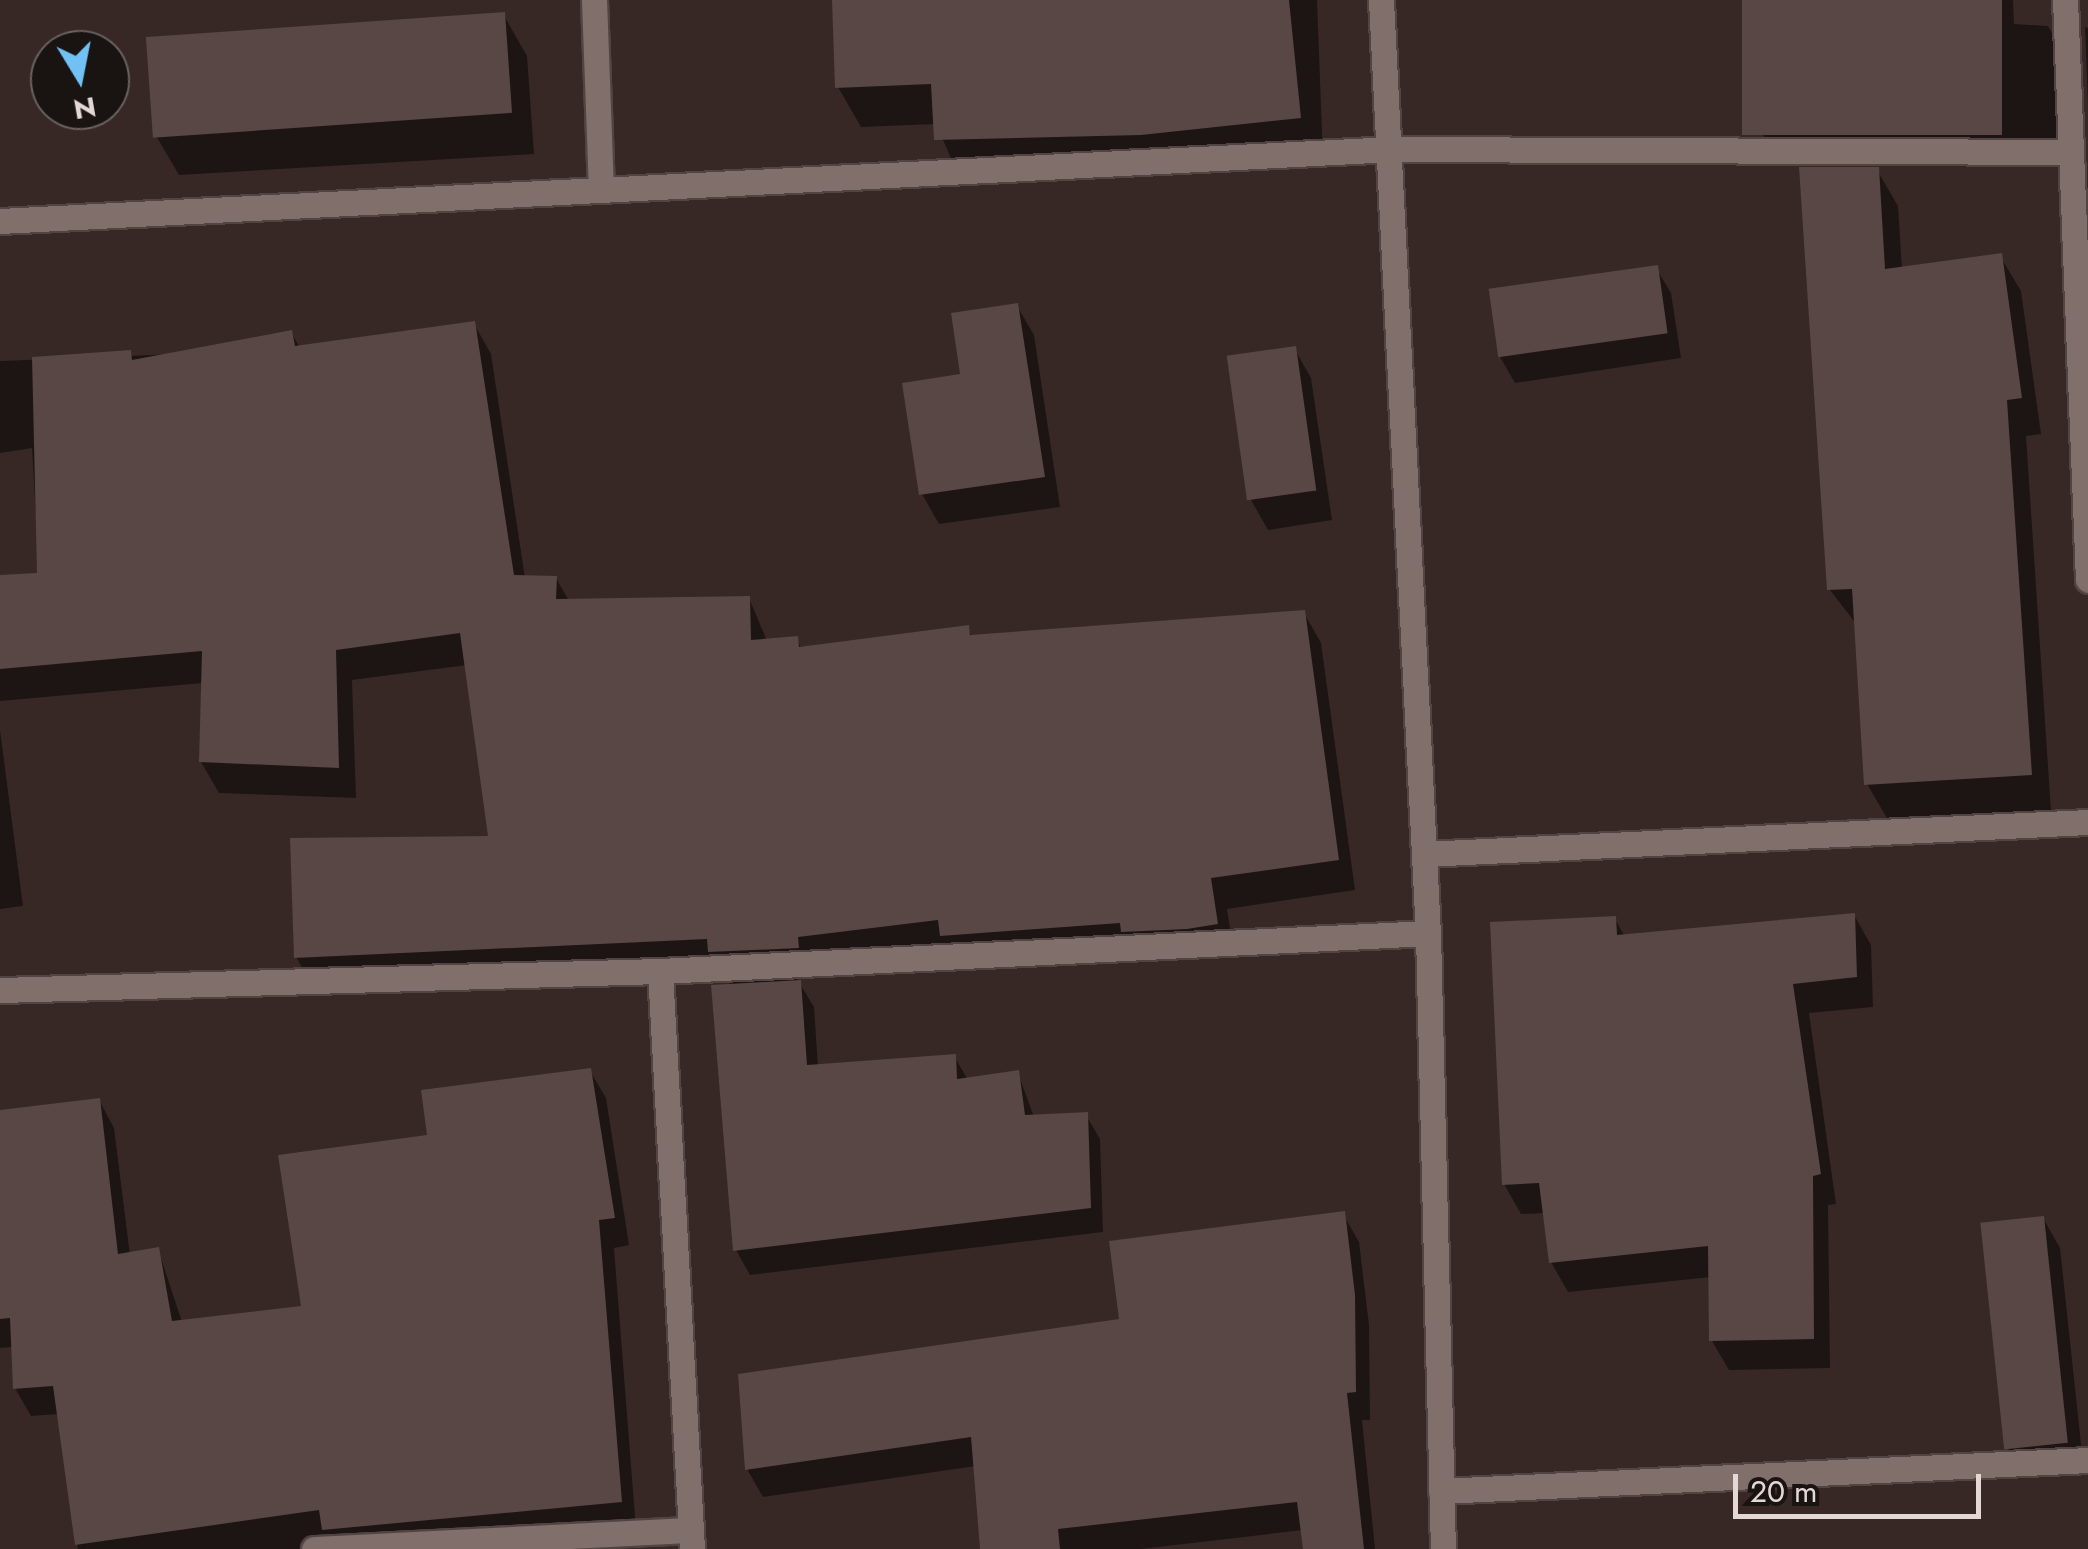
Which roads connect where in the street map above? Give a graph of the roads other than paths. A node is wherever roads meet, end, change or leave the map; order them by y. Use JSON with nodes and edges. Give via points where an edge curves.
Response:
{"nodes":[{"id":1,"x":594,"y":0,"type":"edge"},
{"id":2,"x":1381,"y":0,"type":"edge"},
{"id":3,"x":2064,"y":0,"type":"edge"},
{"id":4,"x":1392,"y":150,"type":"junction"},
{"id":5,"x":2068,"y":152,"type":"junction"},
{"id":6,"x":601,"y":189,"type":"junction"},
{"id":7,"x":0,"y":221,"type":"edge"},
{"id":8,"x":2088,"y":580,"type":"edge"},
{"id":9,"x":2088,"y":822,"type":"edge"},
{"id":10,"x":1424,"y":854,"type":"junction"},
{"id":11,"x":1428,"y":933,"type":"junction"},
{"id":12,"x":660,"y":971,"type":"junction"},
{"id":13,"x":0,"y":990,"type":"edge"},
{"id":14,"x":2088,"y":1460,"type":"edge"},
{"id":15,"x":1441,"y":1491,"type":"junction"},
{"id":16,"x":692,"y":1540,"type":"edge"},
{"id":17,"x":314,"y":1549,"type":"edge"},
{"id":18,"x":1443,"y":1549,"type":"edge"}],
"edges":[{"from":1,"to":6,"type":"street"},
{"from":2,"to":4,"type":"street"},
{"from":3,"to":5,"type":"street"},
{"from":4,"to":5,"type":"street"},
{"from":4,"to":6,"type":"street"},
{"from":4,"to":10,"type":"street"},
{"from":5,"to":8,"type":"street"},
{"from":6,"to":7,"type":"street"},
{"from":9,"to":10,"type":"street"},
{"from":10,"to":11,"type":"street"},
{"from":11,"to":12,"type":"street"},
{"from":11,"to":15,"type":"street"},
{"from":12,"to":13,"type":"street"},
{"from":12,"to":16,"type":"street"},
{"from":14,"to":15,"type":"street"},
{"from":15,"to":18,"type":"street"},
{"from":16,"to":17,"type":"street"}]}
